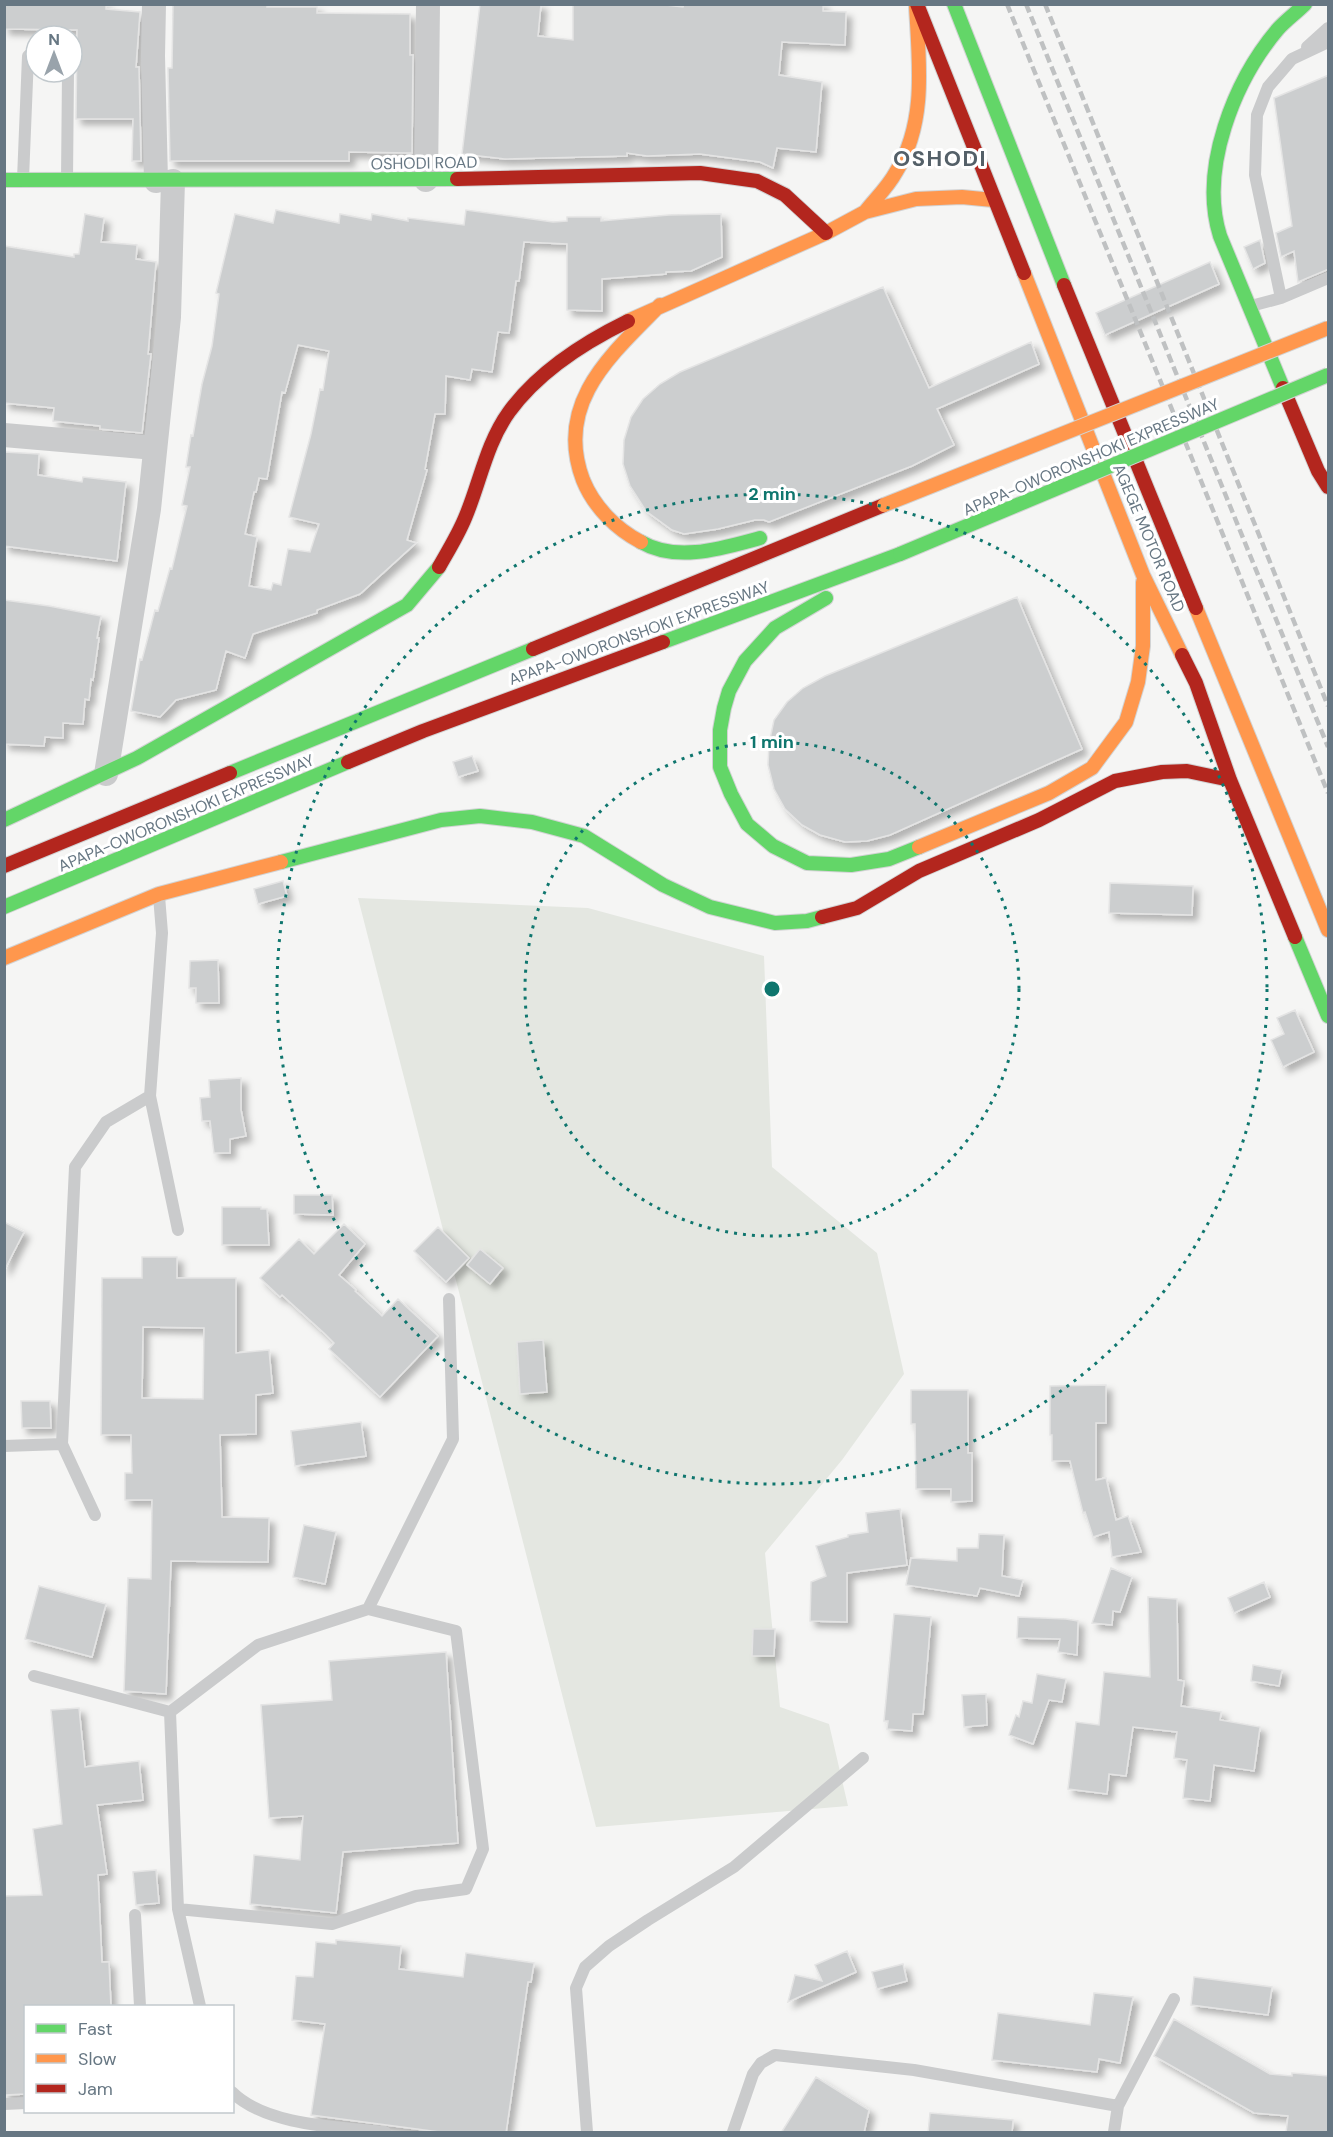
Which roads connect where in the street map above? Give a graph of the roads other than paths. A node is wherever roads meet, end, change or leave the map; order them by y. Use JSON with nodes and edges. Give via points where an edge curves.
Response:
{"nodes":[{"id":1,"x":154,"y":4,"type":"edge"},
{"id":2,"x":428,"y":4,"type":"edge"},
{"id":3,"x":916,"y":4,"type":"edge"},
{"id":4,"x":954,"y":4,"type":"edge"},
{"id":5,"x":1305,"y":4,"type":"edge"},
{"id":6,"x":1329,"y":28,"type":"edge"},
{"id":7,"x":1329,"y":42,"type":"edge"},
{"id":8,"x":1292,"y":59,"type":"junction"},
{"id":9,"x":27,"y":84,"type":"edge"},
{"id":10,"x":68,"y":84,"type":"edge"},
{"id":11,"x":4,"y":180,"type":"edge"},
{"id":12,"x":23,"y":180,"type":"junction"},
{"id":13,"x":426,"y":180,"type":"junction"},
{"id":14,"x":67,"y":181,"type":"junction"},
{"id":15,"x":165,"y":181,"type":"junction"},
{"id":16,"x":993,"y":200,"type":"junction"},
{"id":17,"x":865,"y":212,"type":"junction"},
{"id":18,"x":826,"y":233,"type":"junction"},
{"id":19,"x":1329,"y":278,"type":"edge"},
{"id":20,"x":1281,"y":298,"type":"junction"},
{"id":21,"x":660,"y":305,"type":"junction"},
{"id":22,"x":1249,"y":306,"type":"junction"},
{"id":23,"x":1329,"y":328,"type":"edge"},
{"id":24,"x":1329,"y":375,"type":"edge"},
{"id":25,"x":1300,"y":427,"type":"junction"},
{"id":26,"x":4,"y":435,"type":"edge"},
{"id":27,"x":155,"y":448,"type":"junction"},
{"id":28,"x":1329,"y":457,"type":"edge"},
{"id":29,"x":1329,"y":487,"type":"edge"},
{"id":30,"x":884,"y":505,"type":"junction"},
{"id":31,"x":900,"y":554,"type":"junction"},
{"id":32,"x":1143,"y":575,"type":"junction"},
{"id":33,"x":106,"y":774,"type":"junction"},
{"id":34,"x":1230,"y":780,"type":"junction"},
{"id":35,"x":4,"y":820,"type":"edge"},
{"id":36,"x":4,"y":866,"type":"edge"},
{"id":37,"x":159,"y":894,"type":"junction"},
{"id":38,"x":4,"y":908,"type":"edge"},
{"id":39,"x":1329,"y":930,"type":"edge"},
{"id":40,"x":4,"y":958,"type":"edge"},
{"id":41,"x":1329,"y":1016,"type":"edge"},
{"id":42,"x":150,"y":1096,"type":"junction"},
{"id":43,"x":178,"y":1230,"type":"dead end"},
{"id":44,"x":449,"y":1299,"type":"dead end"},
{"id":45,"x":62,"y":1444,"type":"junction"},
{"id":46,"x":4,"y":1446,"type":"edge"},
{"id":47,"x":95,"y":1515,"type":"dead end"},
{"id":48,"x":368,"y":1609,"type":"junction"},
{"id":49,"x":34,"y":1676,"type":"dead end"},
{"id":50,"x":170,"y":1712,"type":"junction"},
{"id":51,"x":863,"y":1758,"type":"dead end"},
{"id":52,"x":178,"y":1909,"type":"junction"},
{"id":53,"x":135,"y":1915,"type":"dead end"},
{"id":54,"x":1174,"y":1999,"type":"dead end"},
{"id":55,"x":140,"y":2005,"type":"edge"},
{"id":56,"x":200,"y":2005,"type":"edge"},
{"id":57,"x":234,"y":2094,"type":"edge"},
{"id":58,"x":24,"y":2103,"type":"edge"},
{"id":59,"x":4,"y":2104,"type":"edge"},
{"id":60,"x":1118,"y":2106,"type":"junction"},
{"id":61,"x":385,"y":2133,"type":"edge"},
{"id":62,"x":587,"y":2133,"type":"edge"},
{"id":63,"x":733,"y":2133,"type":"edge"},
{"id":64,"x":1114,"y":2133,"type":"edge"}],
"edges":[{"from":1,"to":15,"type":"street","via":[[153,56]]},
{"from":2,"to":13,"type":"street"},
{"from":3,"to":16,"type":"main road","name":"AGEGE MOTOR ROAD"},
{"from":3,"to":17,"type":"main road","via":[[919,101],[913,137],[897,171]]},
{"from":4,"to":39,"type":"main road","name":"AGEGE MOTOR ROAD","via":[[1055,263]]},
{"from":5,"to":22,"type":"main road","via":[[1276,31],[1255,62],[1222,132],[1214,207],[1221,238]]},
{"from":6,"to":8,"type":"lane"},
{"from":7,"to":8,"type":"lane"},
{"from":8,"to":20,"type":"lane","via":[[1268,87],[1257,115],[1255,175]]},
{"from":9,"to":12,"type":"lane"},
{"from":10,"to":14,"type":"lane"},
{"from":11,"to":12,"type":"main road","name":"OSHODI ROAD"},
{"from":12,"to":14,"type":"main road","name":"OSHODI ROAD"},
{"from":13,"to":15,"type":"main road","name":"OSHODI ROAD"},
{"from":13,"to":18,"type":"main road","name":"OSHODI ROAD","via":[[700,173],[757,181],[785,195]]},
{"from":14,"to":15,"type":"main road","name":"OSHODI ROAD"},
{"from":15,"to":27,"type":"street","via":[[169,317]]},
{"from":16,"to":17,"type":"main road","via":[[916,200]]},
{"from":16,"to":32,"type":"main road","name":"AGEGE MOTOR ROAD"},
{"from":17,"to":18,"type":"main road"},
{"from":18,"to":21,"type":"main road"},
{"from":19,"to":20,"type":"lane"},
{"from":20,"to":22,"type":"lane"},
{"from":21,"to":30,"type":"main road","via":[[592,380],[578,411],[574,444],[580,475],[603,514],[626,534],[654,549],[683,553],[725,548]]},
{"from":21,"to":33,"type":"main road","via":[[599,336],[542,375],[508,413],[485,459],[465,519],[436,573],[407,605]]},
{"from":22,"to":25,"type":"main road"},
{"from":23,"to":30,"type":"main road","name":"APAPA-OWORONSHOKI EXPRESSWAY","bridge":true},
{"from":24,"to":31,"type":"main road","name":"APAPA-OWORONSHOKI EXPRESSWAY","bridge":true},
{"from":25,"to":28,"type":"main road"},
{"from":25,"to":29,"type":"main road"},
{"from":26,"to":27,"type":"street"},
{"from":27,"to":33,"type":"street","via":[[149,509]]},
{"from":30,"to":36,"type":"main road","name":"APAPA-OWORONSHOKI EXPRESSWAY"},
{"from":31,"to":32,"type":"main road","via":[[775,628],[745,661],[729,691],[720,730],[720,766],[731,794],[747,824],[773,846],[807,863],[851,865],[889,859],[1049,793],[1092,768],[1126,722],[1138,682],[1143,646]]},
{"from":31,"to":38,"type":"main road","name":"APAPA-OWORONSHOKI EXPRESSWAY","via":[[423,731]]},
{"from":32,"to":34,"type":"main road","name":"AGEGE MOTOR ROAD","via":[[1196,684]]},
{"from":33,"to":35,"type":"main road"},
{"from":34,"to":37,"type":"main road","via":[[1187,771],[1114,781],[1039,820],[919,871],[857,908],[807,921],[775,923],[710,907],[663,885],[584,836],[532,822],[480,816],[441,820]]},
{"from":34,"to":41,"type":"main road","name":"AGEGE MOTOR ROAD"},
{"from":37,"to":40,"type":"main road"},
{"from":37,"to":42,"type":"lane","via":[[162,933]]},
{"from":42,"to":43,"type":"lane"},
{"from":42,"to":45,"type":"lane","via":[[106,1122],[75,1167]]},
{"from":44,"to":48,"type":"lane","via":[[453,1439]]},
{"from":45,"to":46,"type":"lane"},
{"from":45,"to":47,"type":"lane"},
{"from":48,"to":50,"type":"lane","via":[[258,1645]]},
{"from":48,"to":52,"type":"lane","via":[[456,1631],[483,1850],[466,1889],[416,1896],[332,1924]]},
{"from":49,"to":50,"type":"lane"},
{"from":50,"to":52,"type":"lane"},
{"from":51,"to":62,"type":"lane","via":[[734,1867],[609,1946],[585,1967],[576,1988]]},
{"from":52,"to":56,"type":"lane"},
{"from":53,"to":55,"type":"lane"},
{"from":54,"to":60,"type":"lane"},
{"from":57,"to":61,"type":"lane","via":[[241,2101],[289,2120]]},
{"from":58,"to":59,"type":"lane"},
{"from":60,"to":63,"type":"lane","via":[[914,2070],[775,2055],[753,2074]]},
{"from":60,"to":64,"type":"lane"}]}
